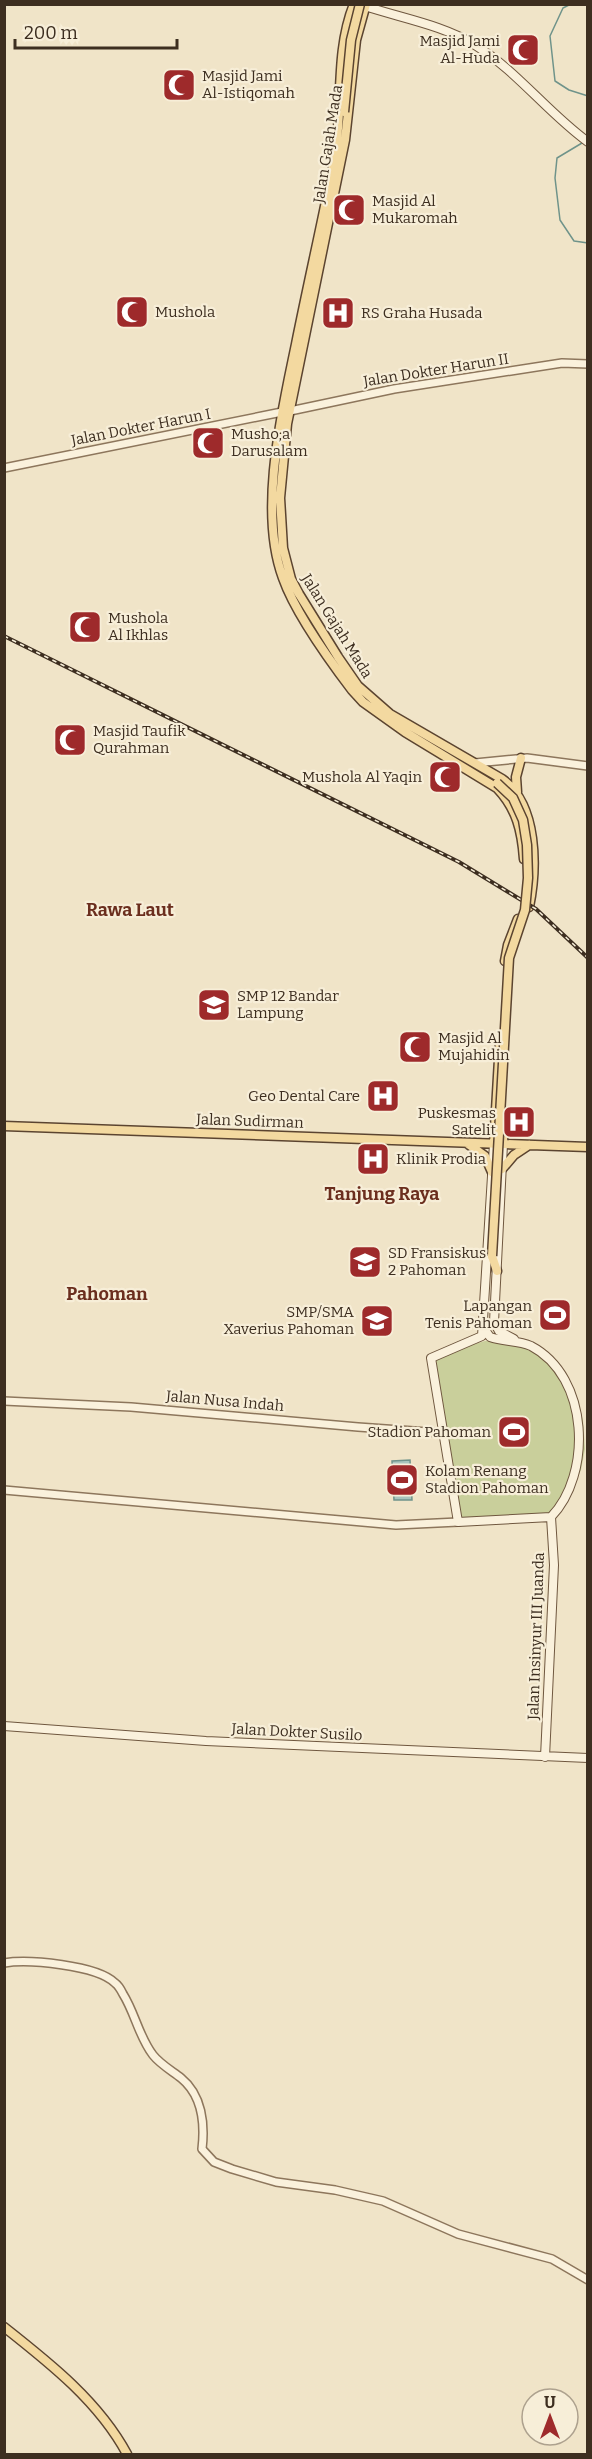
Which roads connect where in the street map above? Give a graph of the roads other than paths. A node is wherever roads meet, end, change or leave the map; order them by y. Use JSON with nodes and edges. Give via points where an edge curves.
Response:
{"nodes":[{"id":1,"x":346,"y":4,"type":"edge"},
{"id":2,"x":354,"y":4,"type":"edge"},
{"id":3,"x":364,"y":5,"type":"edge"},
{"id":4,"x":349,"y":19,"type":"junction"},
{"id":5,"x":359,"y":24,"type":"junction"},
{"id":6,"x":345,"y":38,"type":"junction"},
{"id":7,"x":356,"y":40,"type":"junction"},
{"id":8,"x":344,"y":114,"type":"junction"},
{"id":9,"x":338,"y":126,"type":"junction"},
{"id":10,"x":347,"y":127,"type":"junction"},
{"id":11,"x":584,"y":140,"type":"edge"},
{"id":12,"x":301,"y":339,"type":"junction"},
{"id":13,"x":588,"y":364,"type":"edge"},
{"id":14,"x":286,"y":411,"type":"junction"},
{"id":15,"x":4,"y":468,"type":"edge"},
{"id":16,"x":277,"y":498,"type":"junction"},
{"id":17,"x":521,"y":758,"type":"junction"},
{"id":18,"x":501,"y":759,"type":"junction"},
{"id":19,"x":472,"y":763,"type":"junction"},
{"id":20,"x":588,"y":766,"type":"edge"},
{"id":21,"x":494,"y":780,"type":"junction"},
{"id":22,"x":519,"y":798,"type":"junction"},
{"id":23,"x":512,"y":806,"type":"junction"},
{"id":24,"x":4,"y":1126,"type":"edge"},
{"id":25,"x":461,"y":1143,"type":"junction"},
{"id":26,"x":494,"y":1144,"type":"junction"},
{"id":27,"x":503,"y":1144,"type":"junction"},
{"id":28,"x":530,"y":1145,"type":"junction"},
{"id":29,"x":588,"y":1148,"type":"edge"},
{"id":30,"x":502,"y":1169,"type":"junction"},
{"id":31,"x":492,"y":1172,"type":"junction"},
{"id":32,"x":492,"y":1257,"type":"junction"},
{"id":33,"x":485,"y":1270,"type":"junction"},
{"id":34,"x":496,"y":1271,"type":"junction"},
{"id":35,"x":483,"y":1327,"type":"junction"},
{"id":36,"x":518,"y":1341,"type":"junction"},
{"id":37,"x":4,"y":1401,"type":"edge"},
{"id":38,"x":442,"y":1433,"type":"junction"},
{"id":39,"x":4,"y":1490,"type":"edge"},
{"id":40,"x":551,"y":1517,"type":"junction"},
{"id":41,"x":458,"y":1522,"type":"junction"},
{"id":42,"x":4,"y":1726,"type":"edge"},
{"id":43,"x":546,"y":1757,"type":"junction"},
{"id":44,"x":588,"y":1758,"type":"edge"},
{"id":45,"x":4,"y":1963,"type":"edge"},
{"id":46,"x":588,"y":2280,"type":"edge"},
{"id":47,"x":4,"y":2327,"type":"edge"},
{"id":48,"x":127,"y":2454,"type":"edge"}],
"edges":[{"from":1,"to":4,"type":"street"},
{"from":2,"to":4,"type":"main road","name":"Jalan Gajah Mada"},
{"from":3,"to":5,"type":"main road","name":"Jalan Gajah Mada"},
{"from":3,"to":8,"type":"main road","bridge":true,"via":[[351,40]]},
{"from":3,"to":11,"type":"main road","via":[[448,32],[475,45]]},
{"from":4,"to":5,"type":"main road","via":[[352,28]]},
{"from":4,"to":6,"type":"main road","name":"Jalan Gajah Mada"},
{"from":5,"to":7,"type":"main road","name":"Jalan Gajah Mada"},
{"from":6,"to":7,"type":"main road","via":[[352,33]]},
{"from":6,"to":9,"type":"main road","name":"Jalan Gajah Mada"},
{"from":7,"to":10,"type":"main road","name":"Jalan Gajah Mada"},
{"from":8,"to":9,"type":"main road"},
{"from":8,"to":10,"type":"main road"},
{"from":9,"to":12,"type":"main road","name":"Jalan Gajah Mada"},
{"from":10,"to":12,"type":"main road","name":"Jalan Gajah Mada"},
{"from":12,"to":14,"type":"main road","name":"Jalan Gajah Mada"},
{"from":13,"to":14,"type":"street","name":"Jalan Dokter Harun II","via":[[561,363],[394,389]]},
{"from":14,"to":15,"type":"street","name":"Jalan Dokter Harun I"},
{"from":14,"to":16,"type":"main road","name":"Jalan Gajah Mada"},
{"from":16,"to":19,"type":"main road","name":"Jalan Gajah Mada","via":[[291,579],[350,677],[390,714]]},
{"from":16,"to":21,"type":"main road","name":"Jalan Gajah Mada","via":[[274,534],[282,577],[305,620],[352,690],[405,732]]},
{"from":17,"to":18,"type":"street"},
{"from":17,"to":20,"type":"street"},
{"from":17,"to":22,"type":"main road","via":[[516,777]]},
{"from":18,"to":19,"type":"street"},
{"from":18,"to":21,"type":"street","via":[[492,766]]},
{"from":19,"to":21,"type":"main road","name":"Jalan Gajah Mada"},
{"from":21,"to":22,"type":"main road","name":"Jalan Gajah Mada","via":[[507,783]]},
{"from":21,"to":23,"type":"main road","name":"Jalan Gajah Mada"},
{"from":21,"to":32,"type":"main road","bridge":true,"via":[[513,798],[521,816],[528,878],[525,910],[509,958]]},
{"from":22,"to":23,"type":"main road"},
{"from":22,"to":27,"type":"main road","via":[[531,836],[532,880],[528,910],[512,958]]},
{"from":23,"to":26,"type":"main road","name":"Jalan Gajah Mada","via":[[522,836],[525,886],[506,960]]},
{"from":24,"to":25,"type":"main road","name":"Jalan Sudirman"},
{"from":25,"to":26,"type":"main road","name":"Jalan Sudirman"},
{"from":25,"to":31,"type":"main road","via":[[482,1154]]},
{"from":26,"to":27,"type":"main road","name":"Jalan Sudirman"},
{"from":26,"to":31,"type":"main road"},
{"from":27,"to":28,"type":"main road","name":"Jalan Sudirman"},
{"from":27,"to":30,"type":"main road"},
{"from":28,"to":29,"type":"main road","name":"Jalan Sudirman"},
{"from":28,"to":30,"type":"main road"},
{"from":30,"to":34,"type":"main road"},
{"from":31,"to":33,"type":"main road"},
{"from":32,"to":33,"type":"main road"},
{"from":32,"to":34,"type":"main road"},
{"from":33,"to":35,"type":"main road"},
{"from":34,"to":36,"type":"main road","via":[[494,1322],[499,1331]]},
{"from":35,"to":36,"type":"main road","via":[[490,1337]]},
{"from":35,"to":38,"type":"main road","via":[[479,1338],[431,1358]]},
{"from":36,"to":40,"type":"main road","via":[[531,1346],[554,1365],[570,1386],[581,1411],[583,1461],[574,1488]]},
{"from":37,"to":38,"type":"street","name":"Jalan Nusa Indah","via":[[131,1407]]},
{"from":38,"to":41,"type":"main road"},
{"from":39,"to":41,"type":"street","via":[[396,1525]]},
{"from":40,"to":41,"type":"main road"},
{"from":40,"to":43,"type":"main road","name":"Jalan Insinyur III Juanda","via":[[554,1565]]},
{"from":42,"to":43,"type":"main road","name":"Jalan Dokter Susilo","via":[[206,1741]]},
{"from":43,"to":44,"type":"main road","name":"Jalan Dokter Susilo"},
{"from":45,"to":46,"type":"street","via":[[68,1966],[115,1982],[155,2058],[183,2080],[196,2097],[203,2118],[202,2149],[214,2162],[276,2182],[383,2201],[458,2234],[552,2259]]},
{"from":47,"to":48,"type":"main road","via":[[85,2396]]}]}
